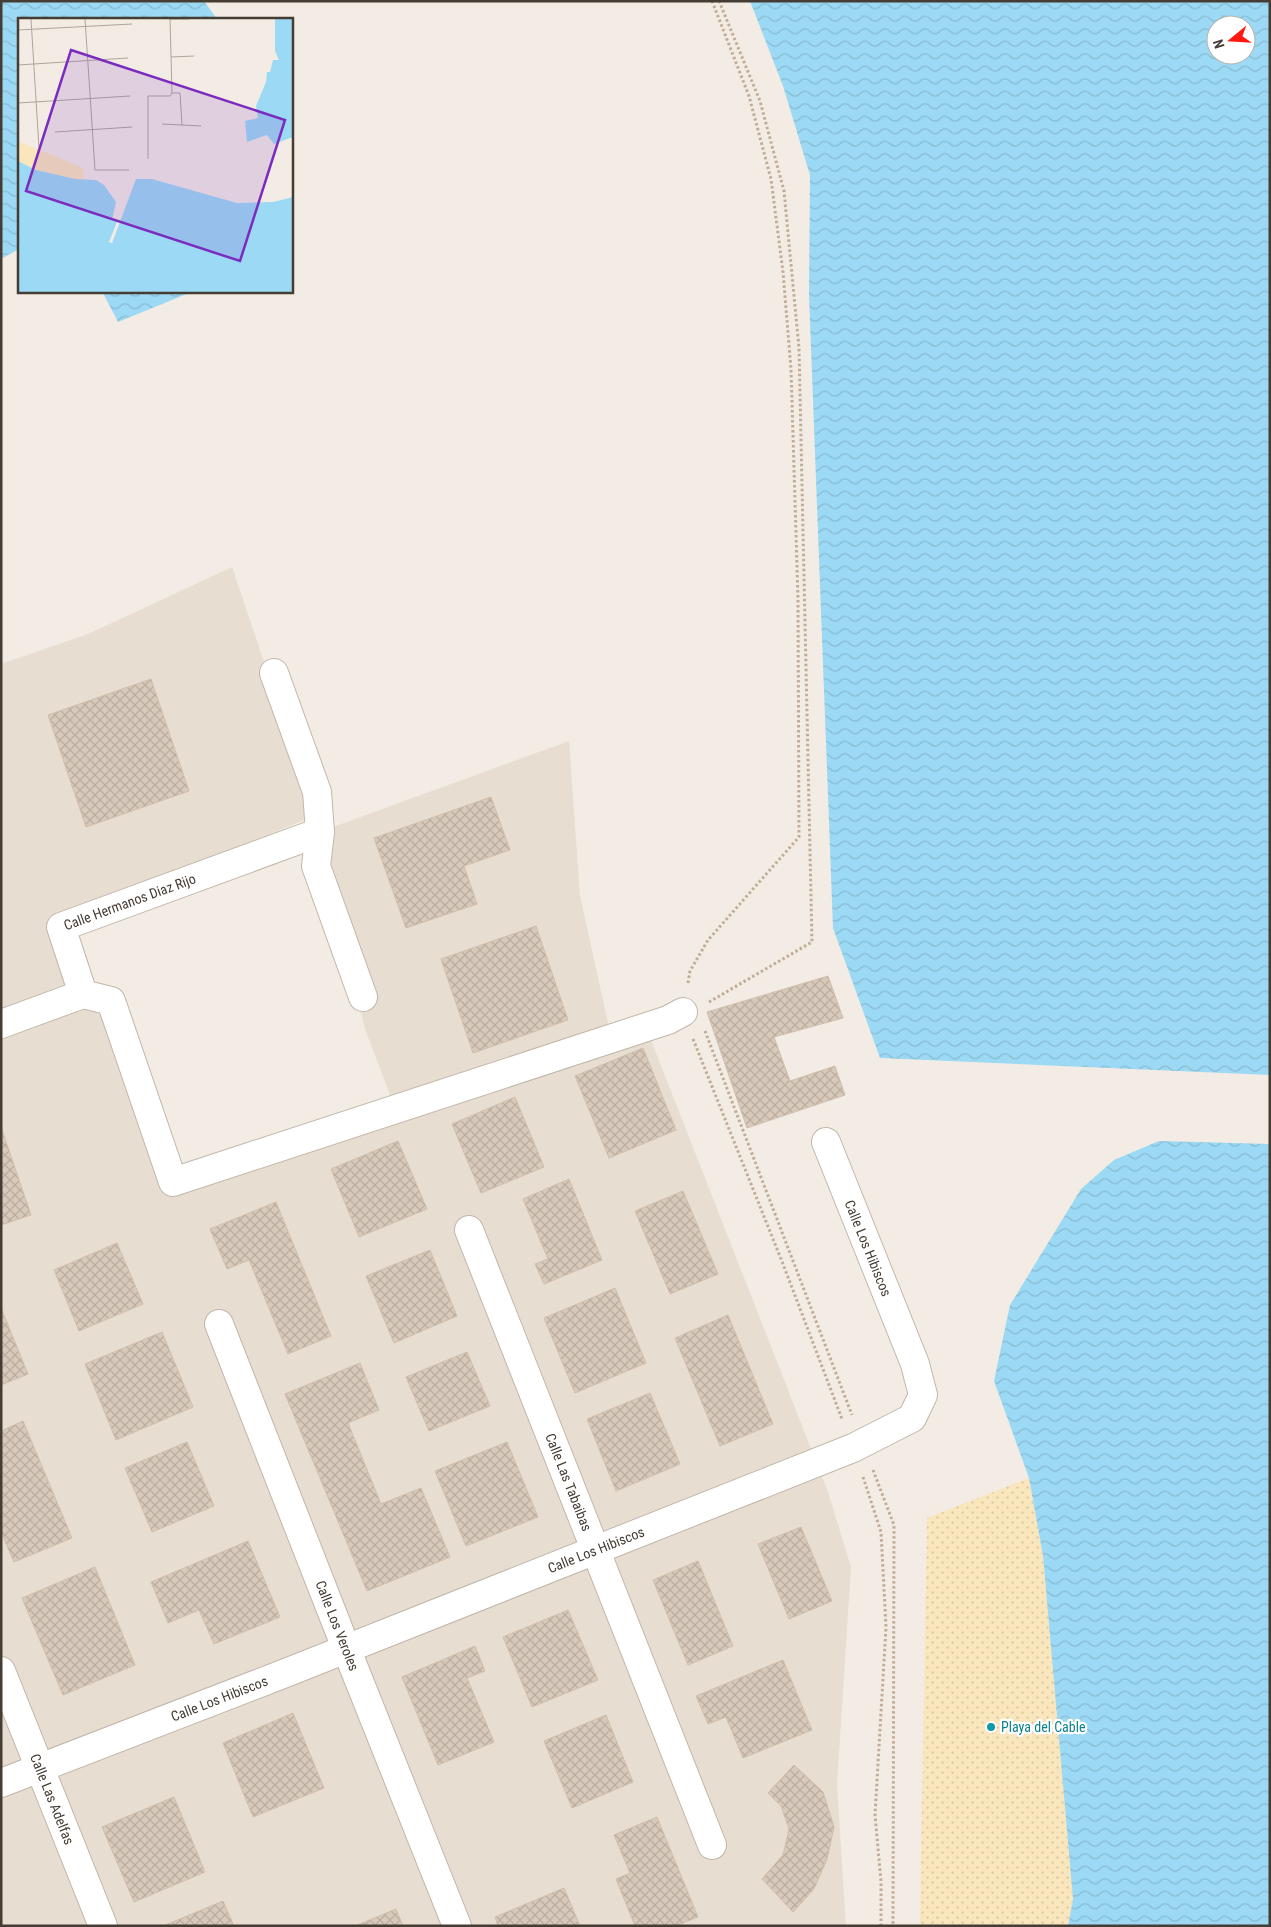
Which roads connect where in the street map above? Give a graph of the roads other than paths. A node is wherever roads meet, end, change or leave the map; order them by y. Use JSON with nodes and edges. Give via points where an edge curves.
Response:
{"nodes":[{"id":1,"x":274,"y":673,"type":"dead end"},
{"id":2,"x":320,"y":832,"type":"junction"},
{"id":3,"x":83,"y":994,"type":"junction"},
{"id":4,"x":363,"y":997,"type":"dead end"},
{"id":5,"x":697,"y":1015,"type":"road end"},
{"id":6,"x":1,"y":1024,"type":"edge"},
{"id":7,"x":826,"y":1142,"type":"dead end"},
{"id":8,"x":469,"y":1230,"type":"dead end"},
{"id":9,"x":219,"y":1324,"type":"dead end"},
{"id":10,"x":596,"y":1549,"type":"junction"},
{"id":11,"x":346,"y":1648,"type":"junction"},
{"id":12,"x":1,"y":1671,"type":"edge"},
{"id":13,"x":40,"y":1767,"type":"junction"},
{"id":14,"x":1,"y":1783,"type":"edge"},
{"id":15,"x":712,"y":1845,"type":"dead end"},
{"id":16,"x":103,"y":1926,"type":"edge"},
{"id":17,"x":457,"y":1926,"type":"edge"}],
"edges":[{"from":1,"to":2,"type":"street","via":[[317,792]]},
{"from":2,"to":3,"type":"street","name":"Calle Hermanos Diaz Rijo","via":[[61,927]]},
{"from":2,"to":4,"type":"street","via":[[316,866]]},
{"from":3,"to":5,"type":"street","via":[[111,1001],[173,1182],[668,1020]]},
{"from":3,"to":6,"type":"street"},
{"from":7,"to":10,"type":"street","name":"Calle Los Hibiscos","via":[[915,1364],[923,1395],[912,1418],[863,1443]]},
{"from":8,"to":10,"type":"street","name":"Calle Las Tabaibas"},
{"from":9,"to":11,"type":"street","name":"Calle Los Veroles"},
{"from":10,"to":11,"type":"street","name":"Calle Los Hibiscos"},
{"from":10,"to":15,"type":"street","name":"Calle Las Tabaibas"},
{"from":11,"to":13,"type":"street","name":"Calle Los Hibiscos"},
{"from":11,"to":17,"type":"street","name":"Calle Los Veroles"},
{"from":12,"to":13,"type":"street","name":"Calle Las Adelfas"},
{"from":13,"to":14,"type":"street","name":"Calle Los Hibiscos"},
{"from":13,"to":16,"type":"street","name":"Calle Las Adelfas"}]}
